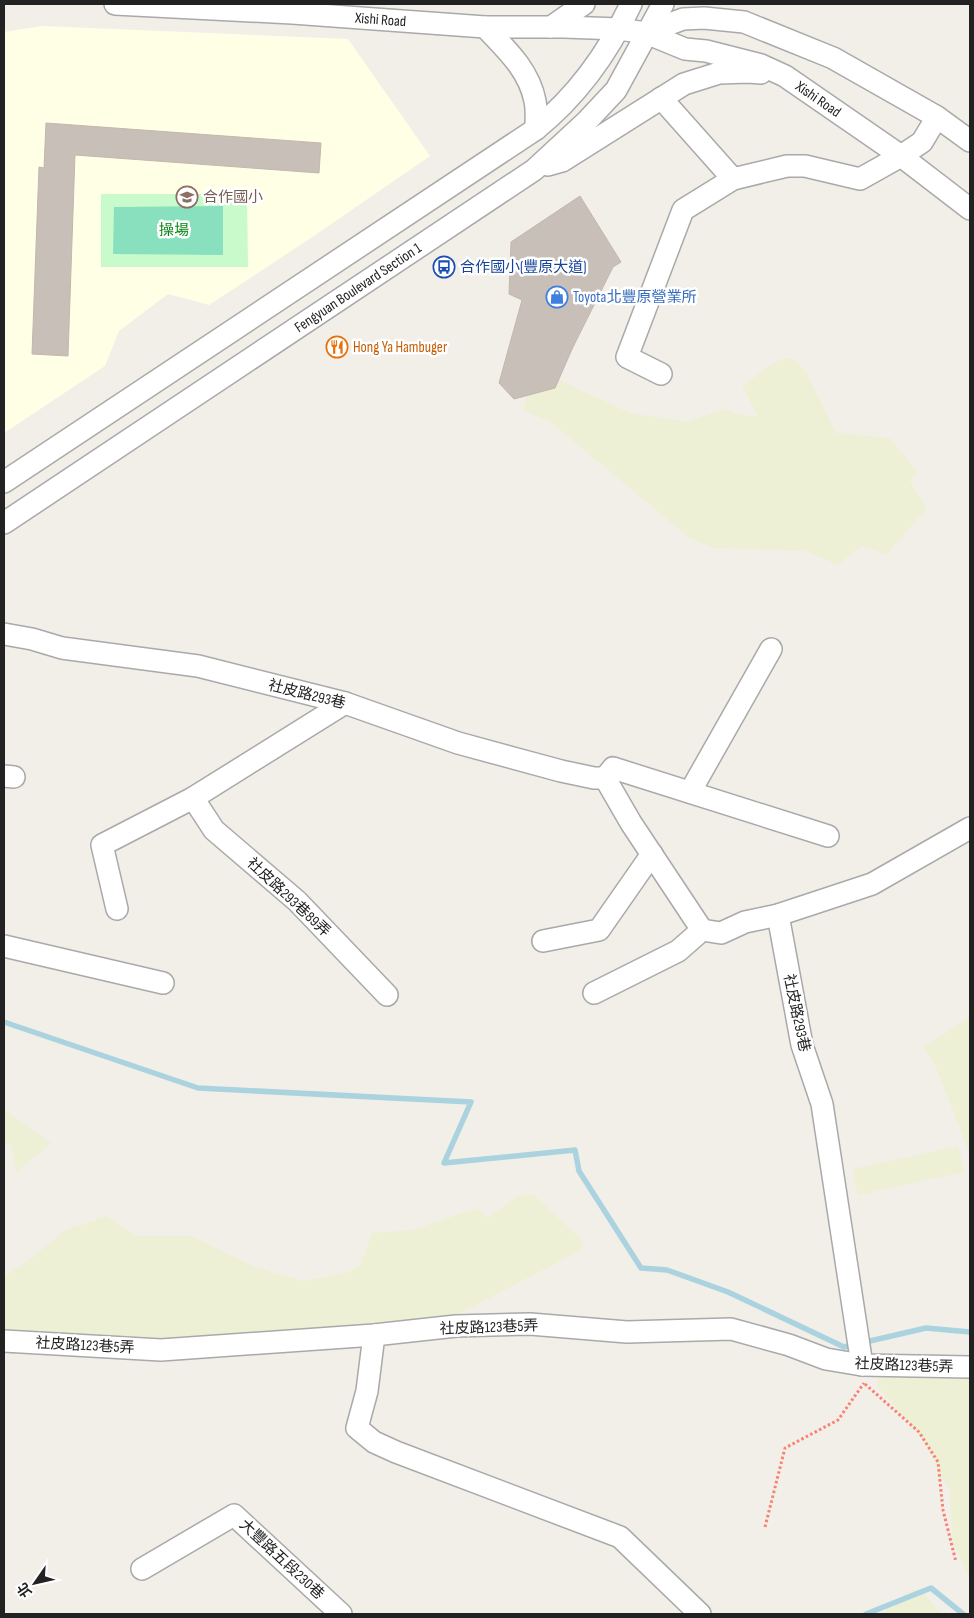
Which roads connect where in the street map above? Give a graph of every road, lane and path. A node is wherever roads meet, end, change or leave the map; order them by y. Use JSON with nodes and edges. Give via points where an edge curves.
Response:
{"nodes":[{"id":1,"x":116,"y":4,"type":"edge"},
{"id":2,"x":584,"y":4,"type":"edge"},
{"id":3,"x":630,"y":4,"type":"edge"},
{"id":4,"x":663,"y":4,"type":"edge"},
{"id":5,"x":726,"y":4,"type":"edge"},
{"id":6,"x":293,"y":9,"type":"edge"},
{"id":7,"x":744,"y":22,"type":"junction"},
{"id":8,"x":551,"y":27,"type":"junction"},
{"id":9,"x":485,"y":28,"type":"junction"},
{"id":10,"x":619,"y":29,"type":"junction"},
{"id":11,"x":646,"y":33,"type":"junction"},
{"id":12,"x":785,"y":76,"type":"junction"},
{"id":13,"x":661,"y":98,"type":"junction"},
{"id":14,"x":937,"y":117,"type":"junction"},
{"id":15,"x":536,"y":129,"type":"junction"},
{"id":16,"x":970,"y":141,"type":"edge"},
{"id":17,"x":901,"y":156,"type":"junction"},
{"id":18,"x":534,"y":170,"type":"junction"},
{"id":19,"x":733,"y":179,"type":"junction"},
{"id":20,"x":970,"y":209,"type":"edge"},
{"id":21,"x":661,"y":374,"type":"dead end"},
{"id":22,"x":4,"y":482,"type":"edge"},
{"id":23,"x":4,"y":523,"type":"edge"},
{"id":24,"x":4,"y":634,"type":"edge"},
{"id":25,"x":771,"y":649,"type":"dead end"},
{"id":26,"x":345,"y":702,"type":"junction"},
{"id":27,"x":605,"y":778,"type":"junction"},
{"id":28,"x":690,"y":792,"type":"junction"},
{"id":29,"x":193,"y":798,"type":"junction"},
{"id":30,"x":970,"y":828,"type":"edge"},
{"id":31,"x":828,"y":836,"type":"dead end"},
{"id":32,"x":652,"y":854,"type":"junction"},
{"id":33,"x":117,"y":908,"type":"dead end"},
{"id":34,"x":778,"y":915,"type":"junction"},
{"id":35,"x":702,"y":930,"type":"junction"},
{"id":36,"x":543,"y":941,"type":"dead end"},
{"id":37,"x":4,"y":946,"type":"edge"},
{"id":38,"x":163,"y":983,"type":"dead end"},
{"id":39,"x":594,"y":993,"type":"dead end"},
{"id":40,"x":388,"y":995,"type":"dead end"},
{"id":41,"x":374,"y":1335,"type":"junction"},
{"id":42,"x":4,"y":1341,"type":"edge"},
{"id":43,"x":970,"y":1367,"type":"edge"},
{"id":44,"x":863,"y":1374,"type":"junction"},
{"id":45,"x":765,"y":1527,"type":"dead end"},
{"id":46,"x":956,"y":1562,"type":"dead end"},
{"id":47,"x":142,"y":1569,"type":"dead end"},
{"id":48,"x":341,"y":1614,"type":"edge"},
{"id":49,"x":700,"y":1614,"type":"edge"}],
"edges":[{"from":1,"to":6,"type":"street","name":"Xishi Road"},
{"from":2,"to":8,"type":"street"},
{"from":3,"to":10,"type":"street"},
{"from":4,"to":11,"type":"street","name":"Fengyuan Boulevard Section 1"},
{"from":5,"to":7,"type":"street"},
{"from":6,"to":9,"type":"street","name":"Xishi Road"},
{"from":7,"to":11,"type":"street","name":"Xishi Road","via":[[683,19]]},
{"from":7,"to":14,"type":"street","name":"Xishi Road","via":[[833,58]]},
{"from":8,"to":9,"type":"street","name":"Xishi Road"},
{"from":8,"to":10,"type":"street","name":"Xishi Road"},
{"from":9,"to":15,"type":"street","via":[[514,58],[527,78],[535,102]]},
{"from":10,"to":11,"type":"street","name":"Xishi Road"},
{"from":10,"to":15,"type":"street","via":[[575,92],[558,112]]},
{"from":11,"to":12,"type":"street","name":"Xishi Road","via":[[685,49],[706,50],[761,65]]},
{"from":11,"to":18,"type":"street","name":"Fengyuan Boulevard Section 1","via":[[616,90]]},
{"from":12,"to":13,"type":"street","via":[[719,73],[684,84]]},
{"from":12,"to":17,"type":"street","name":"Xishi Road"},
{"from":13,"to":18,"type":"street","via":[[562,161]]},
{"from":13,"to":19,"type":"street"},
{"from":14,"to":16,"type":"street","name":"Xishi Road"},
{"from":14,"to":17,"type":"street","via":[[922,142]]},
{"from":15,"to":22,"type":"street"},
{"from":17,"to":19,"type":"street","via":[[860,180],[805,166],[787,166]]},
{"from":17,"to":20,"type":"street","name":"Xishi Road"},
{"from":18,"to":23,"type":"street","name":"Fengyuan Boulevard Section 1"},
{"from":19,"to":21,"type":"street","via":[[683,210],[627,357]]},
{"from":24,"to":26,"type":"street","name":"社皮路293巷","via":[[62,648],[198,666]]},
{"from":25,"to":28,"type":"street"},
{"from":26,"to":27,"type":"street","name":"社皮路293巷","via":[[458,742],[561,772]]},
{"from":26,"to":29,"type":"street"},
{"from":27,"to":28,"type":"street","name":"社皮路293巷","via":[[613,768]]},
{"from":27,"to":32,"type":"street"},
{"from":28,"to":31,"type":"street","name":"社皮路293巷"},
{"from":29,"to":33,"type":"street","via":[[102,846]]},
{"from":29,"to":40,"type":"street","name":"社皮路293巷89弄","via":[[214,830],[297,901]]},
{"from":30,"to":34,"type":"street","via":[[872,884]]},
{"from":32,"to":35,"type":"street"},
{"from":32,"to":36,"type":"street","via":[[599,930]]},
{"from":34,"to":35,"type":"street","via":[[745,922],[721,933]]},
{"from":34,"to":44,"type":"street","name":"社皮路293巷","via":[[802,1044],[822,1104]]},
{"from":35,"to":39,"type":"street","via":[[678,952]]},
{"from":37,"to":38,"type":"street"},
{"from":41,"to":42,"type":"street","name":"社皮路123巷5弄","via":[[161,1350]]},
{"from":41,"to":44,"type":"street","name":"社皮路123巷5弄","via":[[456,1326],[530,1324],[627,1332],[731,1329],[789,1346]]},
{"from":41,"to":49,"type":"street","via":[[367,1391],[357,1428],[374,1442],[396,1452],[620,1537]]},
{"from":43,"to":44,"type":"street","name":"社皮路123巷5弄"},
{"from":44,"to":45,"type":"path","via":[[838,1420],[785,1448]]},
{"from":44,"to":46,"type":"path","via":[[919,1432],[938,1462],[943,1510]]},
{"from":47,"to":48,"type":"street","name":"大豐路五段230巷","via":[[234,1515]]}]}
